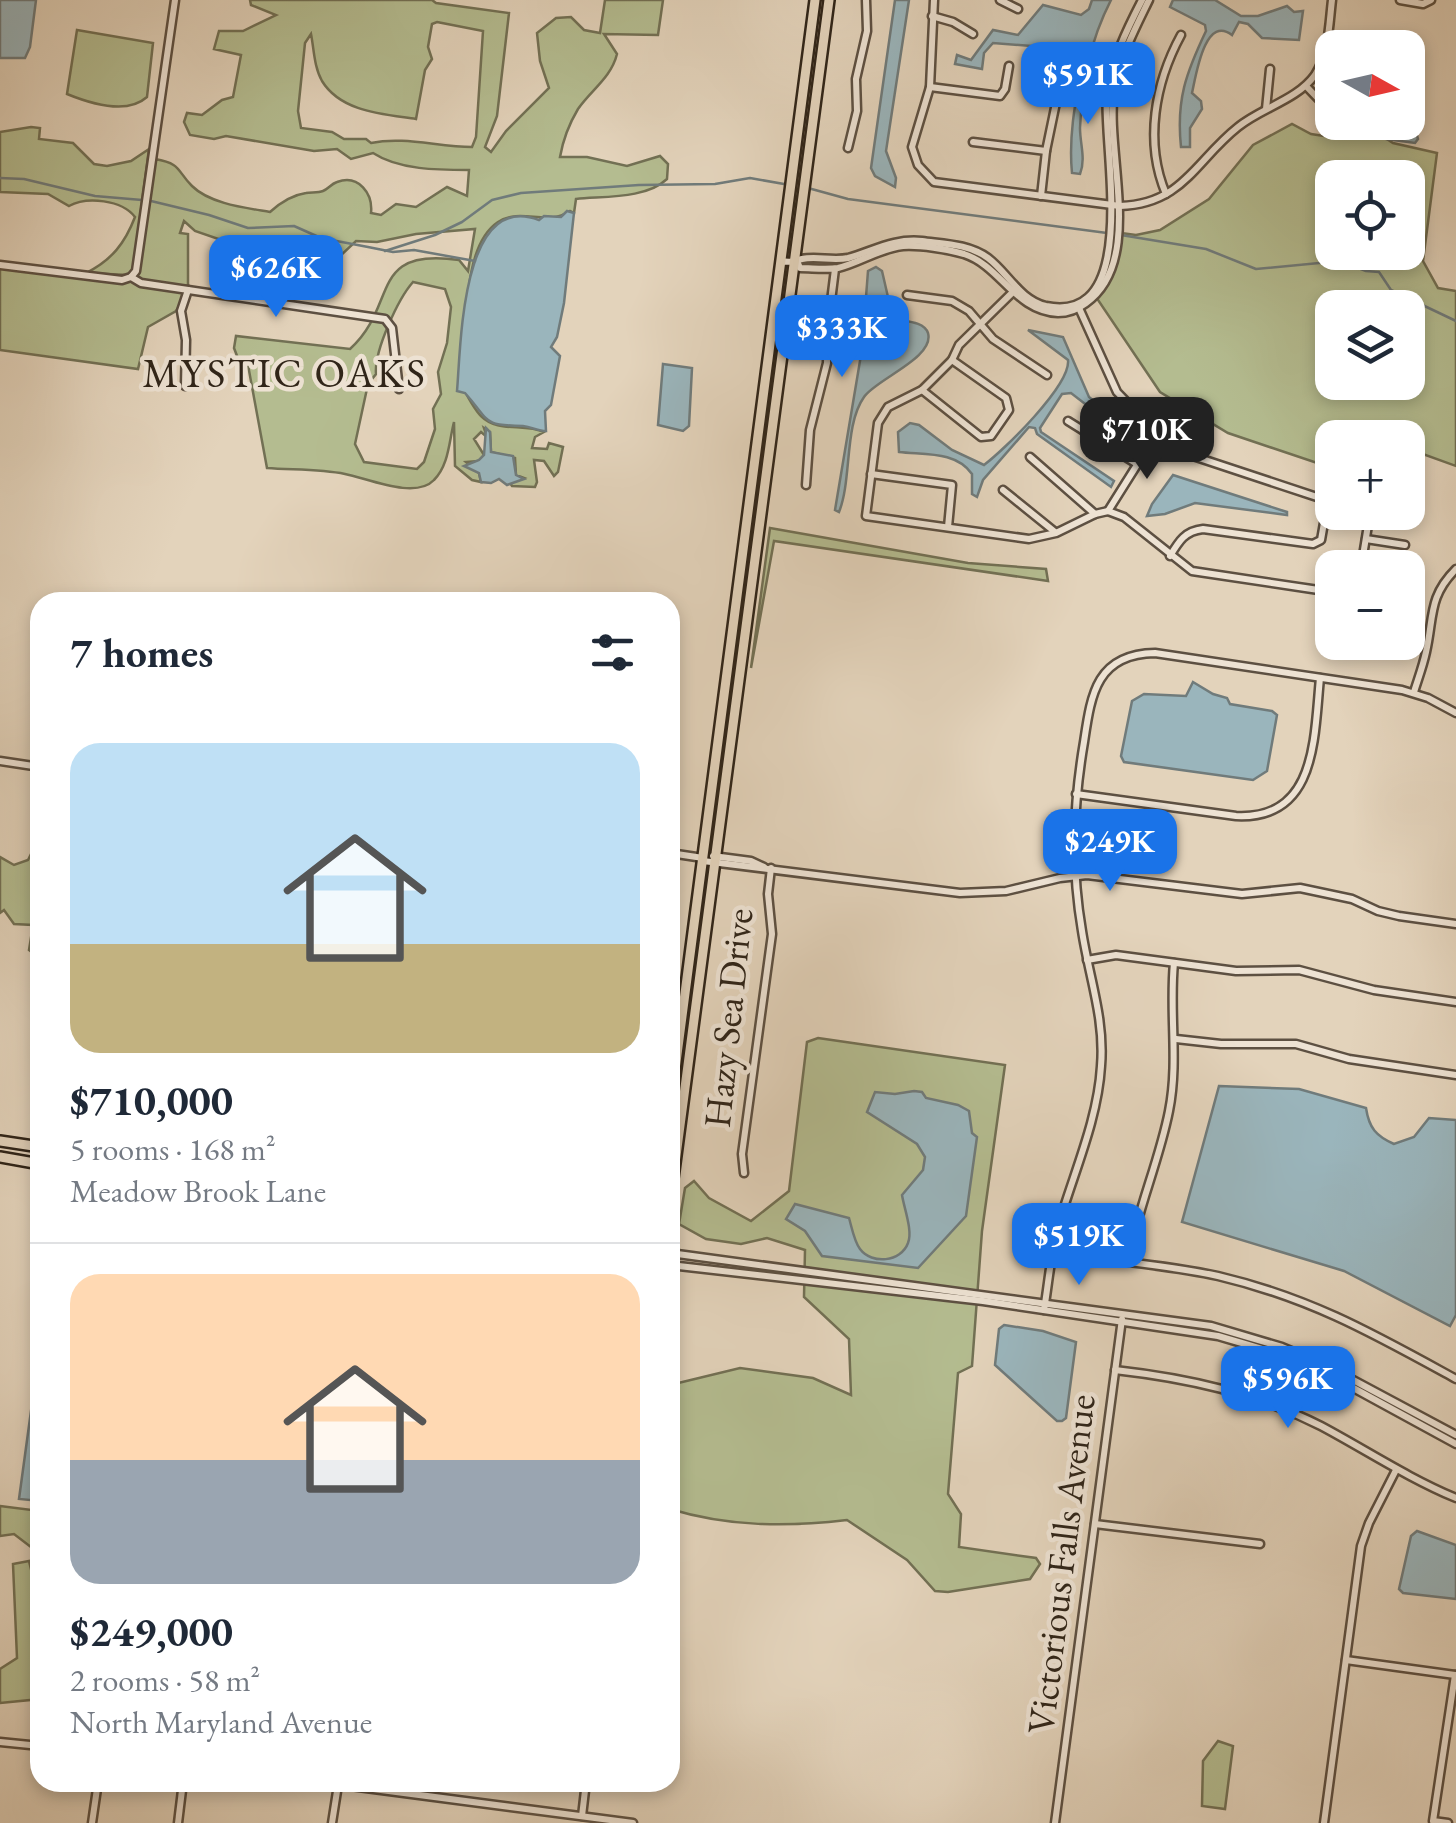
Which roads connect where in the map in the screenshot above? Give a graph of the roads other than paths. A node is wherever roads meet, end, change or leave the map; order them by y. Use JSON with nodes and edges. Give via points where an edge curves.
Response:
{"nodes":[{"id":1,"x":175,"y":0,"type":"edge"},
{"id":2,"x":815,"y":0,"type":"edge"},
{"id":3,"x":829,"y":0,"type":"edge"},
{"id":4,"x":866,"y":0,"type":"edge"},
{"id":5,"x":934,"y":0,"type":"edge"},
{"id":6,"x":1000,"y":0,"type":"edge"},
{"id":7,"x":1146,"y":0,"type":"edge"},
{"id":8,"x":1332,"y":0,"type":"edge"},
{"id":9,"x":1400,"y":0,"type":"edge"},
{"id":10,"x":1431,"y":0,"type":"edge"},
{"id":11,"x":1018,"y":9,"type":"dead end"},
{"id":12,"x":932,"y":16,"type":"junction"},
{"id":13,"x":1330,"y":30,"type":"edge"},
{"id":14,"x":973,"y":34,"type":"dead end"},
{"id":15,"x":1181,"y":35,"type":"dead end"},
{"id":16,"x":1009,"y":66,"type":"dead end"},
{"id":17,"x":1063,"y":69,"type":"dead end"},
{"id":18,"x":1270,"y":69,"type":"dead end"},
{"id":19,"x":1315,"y":75,"type":"edge"},
{"id":20,"x":1306,"y":86,"type":"junction"},
{"id":21,"x":930,"y":87,"type":"junction"},
{"id":22,"x":1315,"y":95,"type":"edge"},
{"id":23,"x":1266,"y":110,"type":"junction"},
{"id":24,"x":973,"y":142,"type":"dead end"},
{"id":25,"x":848,"y":148,"type":"dead end"},
{"id":26,"x":1046,"y":151,"type":"junction"},
{"id":27,"x":1166,"y":194,"type":"junction"},
{"id":28,"x":1041,"y":196,"type":"junction"},
{"id":29,"x":1117,"y":206,"type":"junction"},
{"id":30,"x":781,"y":262,"type":"junction"},
{"id":31,"x":796,"y":263,"type":"junction"},
{"id":32,"x":836,"y":264,"type":"junction"},
{"id":33,"x":0,"y":265,"type":"edge"},
{"id":34,"x":134,"y":274,"type":"junction"},
{"id":35,"x":188,"y":290,"type":"junction"},
{"id":36,"x":1015,"y":290,"type":"junction"},
{"id":37,"x":907,"y":295,"type":"dead end"},
{"id":38,"x":1078,"y":305,"type":"junction"},
{"id":39,"x":981,"y":326,"type":"junction"},
{"id":40,"x":952,"y":360,"type":"junction"},
{"id":41,"x":1046,"y":375,"type":"dead end"},
{"id":42,"x":185,"y":386,"type":"dead end"},
{"id":43,"x":400,"y":389,"type":"dead end"},
{"id":44,"x":922,"y":390,"type":"junction"},
{"id":45,"x":1068,"y":421,"type":"dead end"},
{"id":46,"x":1157,"y":433,"type":"junction"},
{"id":47,"x":1030,"y":457,"type":"dead end"},
{"id":48,"x":1137,"y":464,"type":"junction"},
{"id":49,"x":871,"y":474,"type":"junction"},
{"id":50,"x":806,"y":485,"type":"dead end"},
{"id":51,"x":1003,"y":490,"type":"dead end"},
{"id":52,"x":1315,"y":496,"type":"edge"},
{"id":53,"x":1108,"y":511,"type":"junction"},
{"id":54,"x":1095,"y":514,"type":"junction"},
{"id":55,"x":948,"y":527,"type":"junction"},
{"id":56,"x":1323,"y":530,"type":"edge"},
{"id":57,"x":1367,"y":530,"type":"edge"},
{"id":58,"x":1056,"y":533,"type":"junction"},
{"id":59,"x":1366,"y":539,"type":"junction"},
{"id":60,"x":1406,"y":546,"type":"dead end"},
{"id":61,"x":1364,"y":550,"type":"edge"},
{"id":62,"x":1170,"y":556,"type":"junction"},
{"id":63,"x":1456,"y":570,"type":"edge"},
{"id":64,"x":1315,"y":589,"type":"edge"},
{"id":65,"x":1320,"y":678,"type":"junction"},
{"id":66,"x":1414,"y":692,"type":"junction"},
{"id":67,"x":1456,"y":713,"type":"edge"},
{"id":68,"x":0,"y":761,"type":"edge"},
{"id":69,"x":30,"y":766,"type":"edge"},
{"id":70,"x":1076,"y":794,"type":"junction"},
{"id":71,"x":680,"y":855,"type":"edge"},
{"id":72,"x":704,"y":858,"type":"junction"},
{"id":73,"x":716,"y":860,"type":"junction"},
{"id":74,"x":768,"y":868,"type":"junction"},
{"id":75,"x":1076,"y":876,"type":"junction"},
{"id":76,"x":1456,"y":924,"type":"edge"},
{"id":77,"x":1087,"y":960,"type":"junction"},
{"id":78,"x":1174,"y":963,"type":"junction"},
{"id":79,"x":1456,"y":1002,"type":"edge"},
{"id":80,"x":680,"y":1034,"type":"edge"},
{"id":81,"x":1176,"y":1038,"type":"junction"},
{"id":82,"x":1456,"y":1075,"type":"edge"},
{"id":83,"x":680,"y":1126,"type":"edge"},
{"id":84,"x":0,"y":1140,"type":"edge"},
{"id":85,"x":30,"y":1145,"type":"edge"},
{"id":86,"x":0,"y":1157,"type":"edge"},
{"id":87,"x":30,"y":1162,"type":"edge"},
{"id":88,"x":744,"y":1174,"type":"dead end"},
{"id":89,"x":1052,"y":1252,"type":"junction"},
{"id":90,"x":680,"y":1255,"type":"edge"},
{"id":91,"x":1128,"y":1262,"type":"junction"},
{"id":92,"x":680,"y":1266,"type":"edge"},
{"id":93,"x":1045,"y":1306,"type":"junction"},
{"id":94,"x":1122,"y":1316,"type":"junction"},
{"id":95,"x":1115,"y":1370,"type":"junction"},
{"id":96,"x":1456,"y":1379,"type":"edge"},
{"id":97,"x":1456,"y":1435,"type":"edge"},
{"id":98,"x":1456,"y":1444,"type":"edge"},
{"id":99,"x":1396,"y":1470,"type":"junction"},
{"id":100,"x":1456,"y":1498,"type":"edge"},
{"id":101,"x":1094,"y":1524,"type":"junction"},
{"id":102,"x":1260,"y":1544,"type":"dead end"},
{"id":103,"x":1346,"y":1660,"type":"junction"},
{"id":104,"x":1455,"y":1675,"type":"edge"},
{"id":105,"x":0,"y":1742,"type":"edge"},
{"id":106,"x":30,"y":1745,"type":"edge"},
{"id":107,"x":97,"y":1792,"type":"edge"},
{"id":108,"x":182,"y":1792,"type":"edge"},
{"id":109,"x":337,"y":1792,"type":"edge"},
{"id":110,"x":393,"y":1792,"type":"edge"},
{"id":111,"x":585,"y":1792,"type":"edge"},
{"id":112,"x":582,"y":1816,"type":"junction"},
{"id":113,"x":92,"y":1823,"type":"edge"},
{"id":114,"x":178,"y":1823,"type":"edge"},
{"id":115,"x":332,"y":1823,"type":"edge"},
{"id":116,"x":633,"y":1823,"type":"edge"},
{"id":117,"x":1055,"y":1823,"type":"edge"},
{"id":118,"x":1324,"y":1823,"type":"edge"},
{"id":119,"x":1448,"y":1823,"type":"edge"}],
"edges":[{"from":1,"to":34,"type":"street"},
{"from":2,"to":30,"type":"main road"},
{"from":3,"to":31,"type":"main road"},
{"from":4,"to":25,"type":"street"},
{"from":5,"to":12,"type":"street"},
{"from":6,"to":11,"type":"street"},
{"from":7,"to":29,"type":"street","via":[[1112,89],[1106,125]]},
{"from":8,"to":13,"type":"street"},
{"from":9,"to":10,"type":"street"},
{"from":12,"to":14,"type":"street"},
{"from":12,"to":21,"type":"street"},
{"from":15,"to":27,"type":"street","via":[[1156,100],[1154,138]]},
{"from":16,"to":21,"type":"street","via":[[1000,96]]},
{"from":17,"to":26,"type":"street"},
{"from":18,"to":23,"type":"street"},
{"from":19,"to":20,"type":"street"},
{"from":20,"to":22,"type":"street"},
{"from":20,"to":23,"type":"street"},
{"from":21,"to":28,"type":"street","via":[[912,147],[934,182]]},
{"from":23,"to":27,"type":"street"},
{"from":24,"to":26,"type":"street"},
{"from":26,"to":28,"type":"street"},
{"from":27,"to":29,"type":"street","via":[[1146,205]]},
{"from":28,"to":29,"type":"street"},
{"from":29,"to":38,"type":"street","via":[[1105,286]]},
{"from":30,"to":31,"type":"street"},
{"from":30,"to":72,"type":"main road"},
{"from":31,"to":32,"type":"street"},
{"from":31,"to":73,"type":"main road"},
{"from":32,"to":36,"type":"street","via":[[902,246],[938,247],[984,264]]},
{"from":32,"to":50,"type":"street"},
{"from":33,"to":34,"type":"street","via":[[122,280]]},
{"from":34,"to":35,"type":"street","via":[[141,283]]},
{"from":35,"to":42,"type":"street","via":[[181,311]]},
{"from":35,"to":43,"type":"street","via":[[385,319]]},
{"from":36,"to":38,"type":"street","via":[[1040,310],[1062,313]]},
{"from":36,"to":39,"type":"street"},
{"from":37,"to":39,"type":"street","via":[[952,302]]},
{"from":38,"to":46,"type":"street","via":[[1118,392]]},
{"from":39,"to":40,"type":"street"},
{"from":39,"to":41,"type":"street"},
{"from":40,"to":44,"type":"street"},
{"from":40,"to":44,"type":"street","via":[[1006,398],[1009,410],[991,436],[982,437]]},
{"from":44,"to":49,"type":"street","via":[[888,407],[878,422]]},
{"from":45,"to":48,"type":"street"},
{"from":46,"to":48,"type":"street"},
{"from":46,"to":52,"type":"street","via":[[1187,454]]},
{"from":47,"to":54,"type":"street"},
{"from":48,"to":53,"type":"street"},
{"from":49,"to":55,"type":"street","via":[[952,486]]},
{"from":49,"to":55,"type":"street","via":[[866,516]]},
{"from":51,"to":58,"type":"street"},
{"from":53,"to":54,"type":"street"},
{"from":53,"to":62,"type":"street"},
{"from":54,"to":58,"type":"street"},
{"from":55,"to":58,"type":"street","via":[[1029,538]]},
{"from":56,"to":62,"type":"street","via":[[1313,544],[1191,530]]},
{"from":57,"to":59,"type":"street"},
{"from":59,"to":60,"type":"street"},
{"from":59,"to":61,"type":"street"},
{"from":62,"to":64,"type":"street","via":[[1192,571]]},
{"from":63,"to":66,"type":"street","via":[[1434,599]]},
{"from":65,"to":66,"type":"street"},
{"from":65,"to":70,"type":"street","via":[[1305,775],[1285,805],[1272,812],[1236,816]]},
{"from":65,"to":70,"type":"street","via":[[1155,653],[1123,660],[1104,673],[1092,694]]},
{"from":66,"to":67,"type":"street"},
{"from":68,"to":69,"type":"street"},
{"from":70,"to":75,"type":"street"},
{"from":71,"to":72,"type":"street"},
{"from":72,"to":73,"type":"street"},
{"from":72,"to":80,"type":"main road"},
{"from":73,"to":74,"type":"street"},
{"from":73,"to":83,"type":"main road"},
{"from":74,"to":75,"type":"street","via":[[978,894]]},
{"from":74,"to":88,"type":"street","name":"Hazy Sea Drive","via":[[772,934]]},
{"from":75,"to":76,"type":"street","via":[[1242,894],[1300,888],[1388,914]]},
{"from":75,"to":77,"type":"street"},
{"from":77,"to":78,"type":"street","via":[[1116,955]]},
{"from":77,"to":89,"type":"street","via":[[1102,1066]]},
{"from":78,"to":79,"type":"street","via":[[1300,970]]},
{"from":78,"to":81,"type":"street"},
{"from":81,"to":82,"type":"street","via":[[1296,1044],[1349,1060]]},
{"from":81,"to":91,"type":"street","via":[[1170,1110]]},
{"from":84,"to":85,"type":"main road"},
{"from":86,"to":87,"type":"main road"},
{"from":89,"to":91,"type":"street"},
{"from":89,"to":93,"type":"street"},
{"from":90,"to":93,"type":"street"},
{"from":91,"to":96,"type":"street","via":[[1282,1294],[1359,1324]]},
{"from":92,"to":93,"type":"street"},
{"from":93,"to":94,"type":"street"},
{"from":94,"to":95,"type":"street","name":"Victorious Falls Avenue"},
{"from":94,"to":97,"type":"street","via":[[1191,1322],[1282,1346]]},
{"from":94,"to":98,"type":"street","via":[[1279,1354]]},
{"from":95,"to":99,"type":"street","via":[[1250,1397],[1319,1425]]},
{"from":95,"to":101,"type":"street","name":"Victorious Falls Avenue"},
{"from":99,"to":100,"type":"street"},
{"from":99,"to":103,"type":"street","via":[[1364,1534]]},
{"from":101,"to":102,"type":"street"},
{"from":101,"to":117,"type":"street","name":"Victorious Falls Avenue"},
{"from":103,"to":104,"type":"street"},
{"from":103,"to":118,"type":"street"},
{"from":104,"to":119,"type":"street","via":[[1433,1821]]},
{"from":105,"to":106,"type":"street"},
{"from":107,"to":113,"type":"street"},
{"from":108,"to":114,"type":"street"},
{"from":109,"to":115,"type":"street"},
{"from":110,"to":112,"type":"street"},
{"from":111,"to":112,"type":"street"},
{"from":112,"to":116,"type":"street"}]}
